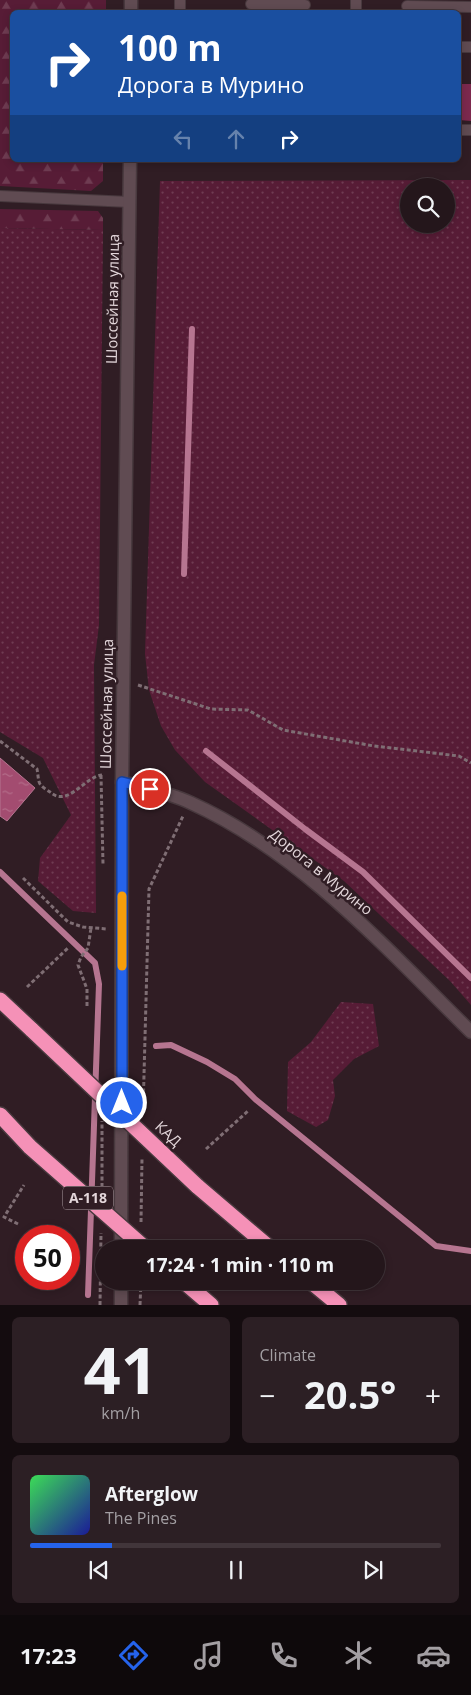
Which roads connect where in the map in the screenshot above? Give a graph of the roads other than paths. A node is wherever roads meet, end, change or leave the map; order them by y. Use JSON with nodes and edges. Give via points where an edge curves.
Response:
{"nodes":[{"id":1,"x":305,"y":5,"type":"dead end"},
{"id":2,"x":251,"y":6,"type":"edge"},
{"id":3,"x":407,"y":6,"type":"edge"},
{"id":4,"x":471,"y":7,"type":"edge"},
{"id":5,"x":130,"y":162,"type":"edge"},
{"id":6,"x":0,"y":196,"type":"edge"},
{"id":7,"x":130,"y":202,"type":"junction"},
{"id":8,"x":122,"y":782,"type":"junction"},
{"id":9,"x":0,"y":1000,"type":"edge"},
{"id":10,"x":471,"y":1032,"type":"edge"},
{"id":11,"x":0,"y":1116,"type":"edge"},
{"id":12,"x":121,"y":1240,"type":"edge"},
{"id":13,"x":136,"y":1240,"type":"edge"},
{"id":14,"x":260,"y":1240,"type":"edge"},
{"id":15,"x":121,"y":1290,"type":"edge"},
{"id":16,"x":193,"y":1290,"type":"edge"},
{"id":17,"x":321,"y":1290,"type":"edge"},
{"id":18,"x":121,"y":1305,"type":"edge"},
{"id":19,"x":211,"y":1305,"type":"edge"},
{"id":20,"x":339,"y":1305,"type":"edge"}],
"edges":[{"from":1,"to":2,"type":"lane"},
{"from":3,"to":4,"type":"lane"},
{"from":5,"to":7,"type":"main road","name":"Шоссейная улица"},
{"from":6,"to":7,"type":"lane"},
{"from":7,"to":8,"type":"main road","name":"Шоссейная улица"},
{"from":8,"to":10,"type":"main road","name":"Дорога в Мурино","via":[[189,802],[219,816],[293,866],[384,946]]},
{"from":8,"to":12,"type":"main road","name":"Шоссейная улица"},
{"from":9,"to":14,"type":"highway","name":"КАД","bridge":true,"via":[[197,1186]]},
{"from":11,"to":13,"type":"highway","number":"А-118","bridge":true,"via":[[30,1147]]},
{"from":15,"to":18,"type":"main road"},
{"from":16,"to":19,"type":"highway"},
{"from":17,"to":20,"type":"highway"}]}
